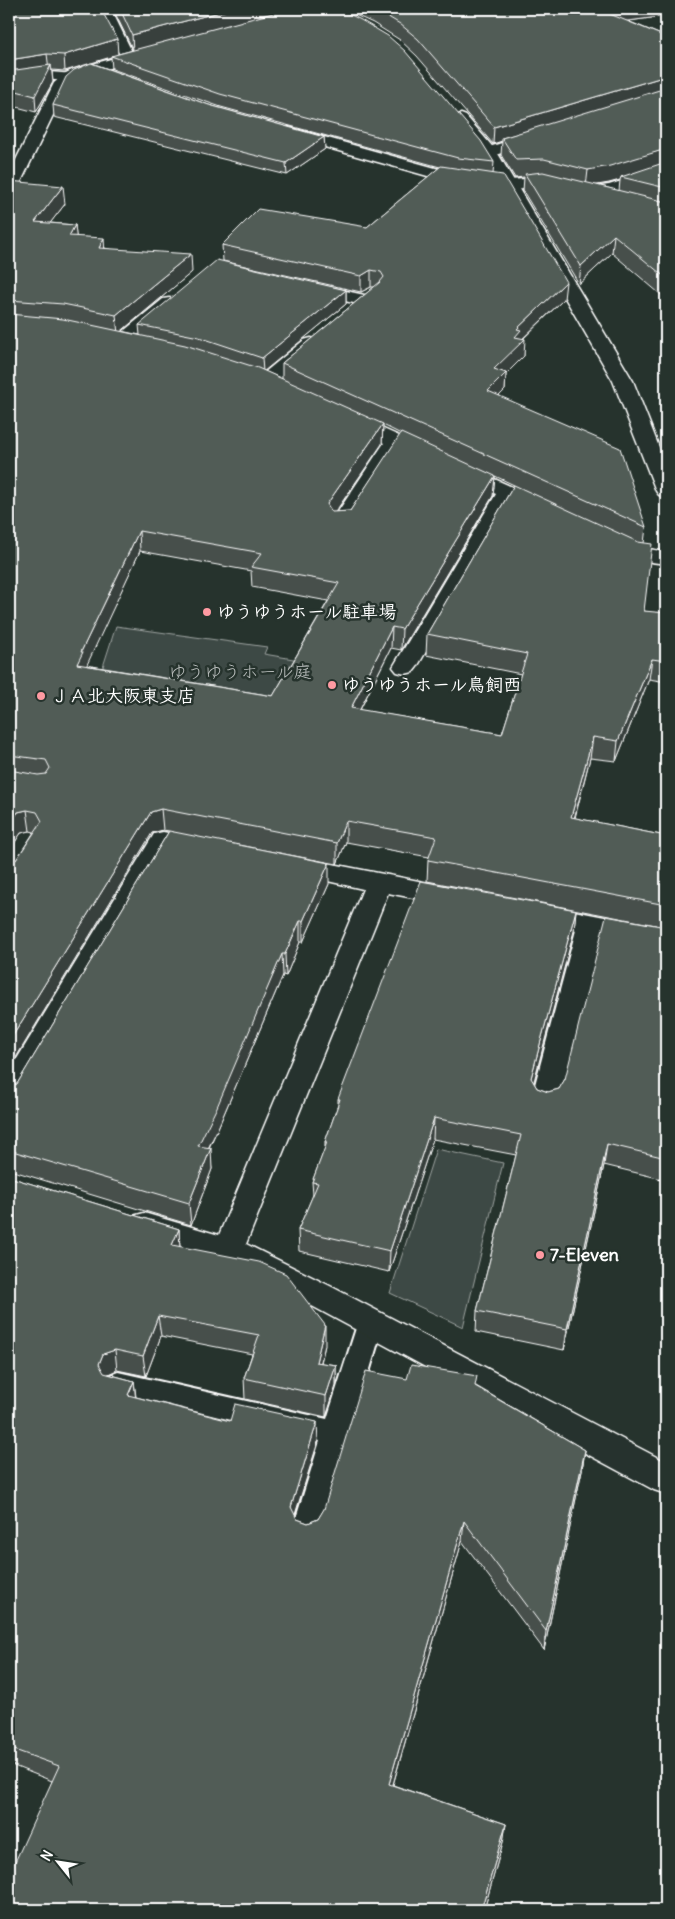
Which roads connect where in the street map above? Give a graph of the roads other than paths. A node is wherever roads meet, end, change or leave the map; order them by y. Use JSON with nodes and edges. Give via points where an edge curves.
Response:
{"nodes":[{"id":1,"x":104,"y":9,"type":"edge"},
{"id":2,"x":165,"y":48,"type":"edge"},
{"id":3,"x":128,"y":58,"type":"junction"},
{"id":4,"x":92,"y":68,"type":"junction"},
{"id":5,"x":69,"y":77,"type":"junction"},
{"id":6,"x":118,"y":77,"type":"edge"},
{"id":7,"x":9,"y":82,"type":"edge"},
{"id":8,"x":448,"y":103,"type":"edge"},
{"id":9,"x":270,"y":127,"type":"edge"},
{"id":10,"x":554,"y":132,"type":"edge"},
{"id":11,"x":489,"y":152,"type":"junction"},
{"id":12,"x":666,"y":172,"type":"edge"},
{"id":13,"x":509,"y":184,"type":"junction"},
{"id":14,"x":9,"y":190,"type":"edge"},
{"id":15,"x":583,"y":193,"type":"junction"},
{"id":16,"x":620,"y":202,"type":"edge"},
{"id":17,"x":289,"y":283,"type":"edge"},
{"id":18,"x":183,"y":291,"type":"edge"},
{"id":19,"x":348,"y":313,"type":"edge"},
{"id":20,"x":326,"y":331,"type":"edge"},
{"id":21,"x":148,"y":348,"type":"edge"},
{"id":22,"x":265,"y":382,"type":"edge"},
{"id":23,"x":335,"y":413,"type":"edge"},
{"id":24,"x":396,"y":441,"type":"junction"},
{"id":25,"x":666,"y":491,"type":"edge"},
{"id":26,"x":508,"y":492,"type":"junction"},
{"id":27,"x":559,"y":516,"type":"edge"},
{"id":28,"x":340,"y":525,"type":"edge"},
{"id":29,"x":602,"y":535,"type":"edge"},
{"id":30,"x":666,"y":558,"type":"edge"},
{"id":31,"x":405,"y":667,"type":"dead end"},
{"id":32,"x":229,"y":853,"type":"edge"},
{"id":33,"x":266,"y":860,"type":"edge"},
{"id":34,"x":379,"y":883,"type":"junction"},
{"id":35,"x":476,"y":902,"type":"edge"},
{"id":36,"x":514,"y":909,"type":"edge"},
{"id":37,"x":591,"y":924,"type":"junction"},
{"id":38,"x":666,"y":938,"type":"edge"},
{"id":39,"x":9,"y":1096,"type":"edge"},
{"id":40,"x":546,"y":1100,"type":"edge"},
{"id":41,"x":114,"y":1216,"type":"edge"},
{"id":42,"x":228,"y":1250,"type":"junction"},
{"id":43,"x":371,"y":1322,"type":"junction"},
{"id":44,"x":118,"y":1384,"type":"edge"},
{"id":45,"x":337,"y":1432,"type":"junction"},
{"id":46,"x":666,"y":1479,"type":"edge"},
{"id":47,"x":308,"y":1528,"type":"edge"}],
"edges":[{"from":1,"to":3,"type":"street"},
{"from":2,"to":3,"type":"street"},
{"from":3,"to":4,"type":"street"},
{"from":4,"to":5,"type":"street"},
{"from":4,"to":6,"type":"street"},
{"from":5,"to":7,"type":"street","via":[[49,76]]},
{"from":5,"to":14,"type":"street","via":[[59,86]]},
{"from":8,"to":11,"type":"street"},
{"from":9,"to":13,"type":"street","via":[[456,179]]},
{"from":10,"to":11,"type":"street"},
{"from":11,"to":13,"type":"street"},
{"from":12,"to":15,"type":"street","via":[[611,190]]},
{"from":13,"to":15,"type":"street","via":[[542,183]]},
{"from":13,"to":25,"type":"street","via":[[622,382]]},
{"from":15,"to":16,"type":"street"},
{"from":17,"to":19,"type":"street","via":[[370,296]]},
{"from":18,"to":21,"type":"street","via":[[112,340]]},
{"from":20,"to":22,"type":"street"},
{"from":23,"to":24,"type":"street"},
{"from":24,"to":26,"type":"street"},
{"from":24,"to":28,"type":"street"},
{"from":26,"to":27,"type":"street"},
{"from":26,"to":31,"type":"street"},
{"from":29,"to":30,"type":"street","via":[[644,555]]},
{"from":32,"to":39,"type":"street","via":[[163,840]]},
{"from":33,"to":34,"type":"street"},
{"from":34,"to":35,"type":"street"},
{"from":34,"to":42,"type":"street"},
{"from":36,"to":37,"type":"street"},
{"from":37,"to":38,"type":"street"},
{"from":37,"to":40,"type":"street"},
{"from":41,"to":42,"type":"street"},
{"from":42,"to":43,"type":"street"},
{"from":43,"to":45,"type":"lane"},
{"from":43,"to":46,"type":"street"},
{"from":44,"to":45,"type":"lane"},
{"from":45,"to":47,"type":"lane"}]}
